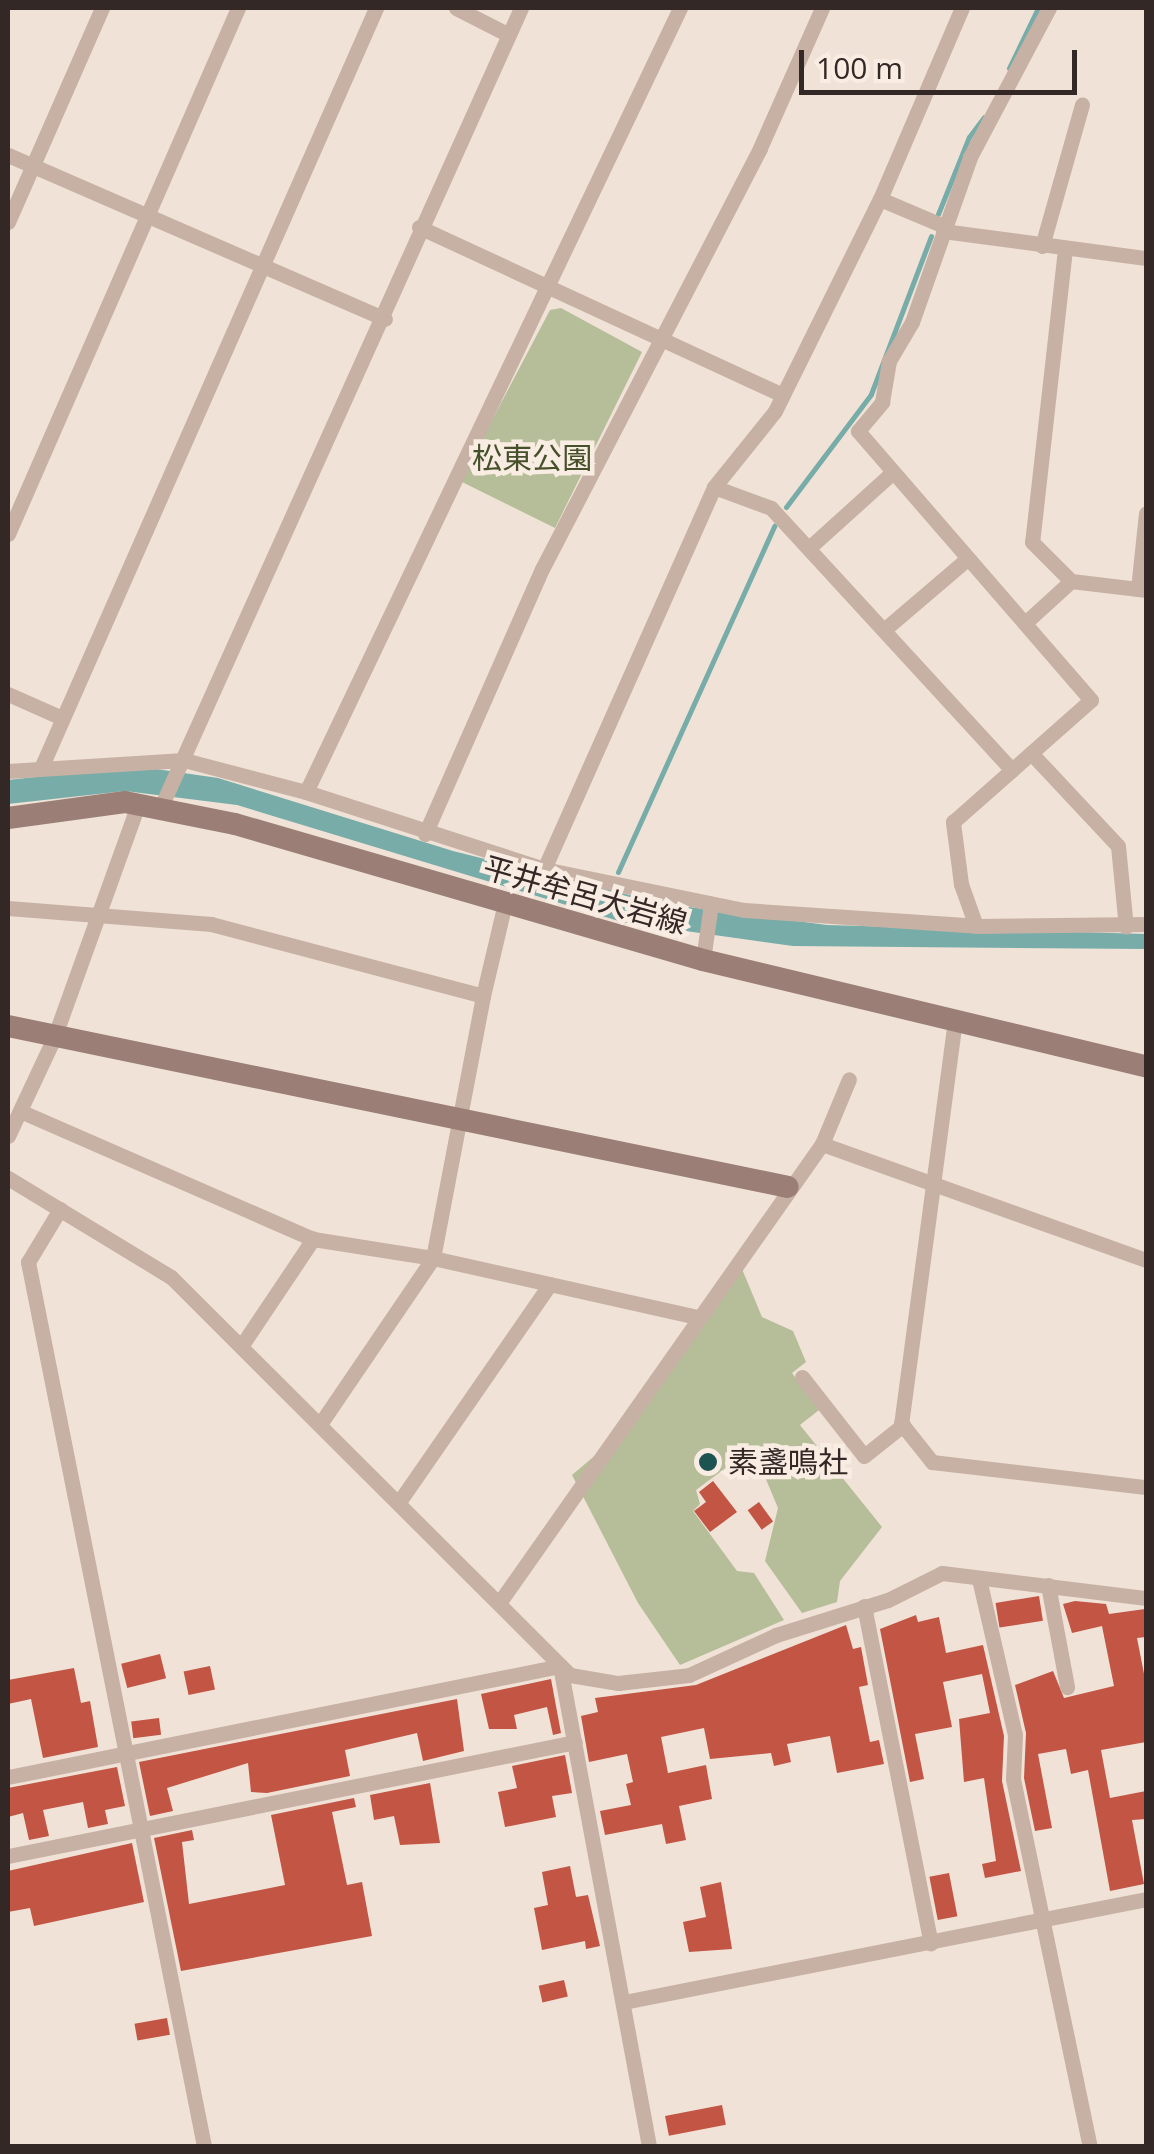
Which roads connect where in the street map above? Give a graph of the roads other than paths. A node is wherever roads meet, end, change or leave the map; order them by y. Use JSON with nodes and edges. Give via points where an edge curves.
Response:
{"nodes":[{"id":1,"x":102,"y":8,"type":"edge"},
{"id":2,"x":238,"y":8,"type":"edge"},
{"id":3,"x":376,"y":8,"type":"edge"},
{"id":4,"x":456,"y":8,"type":"edge"},
{"id":5,"x":520,"y":8,"type":"edge"},
{"id":6,"x":680,"y":8,"type":"edge"},
{"id":7,"x":822,"y":8,"type":"edge"},
{"id":8,"x":962,"y":8,"type":"edge"},
{"id":9,"x":1049,"y":8,"type":"edge"},
{"id":10,"x":508,"y":35,"type":"junction"},
{"id":11,"x":1082,"y":105,"type":"dead end"},
{"id":12,"x":8,"y":155,"type":"edge"},
{"id":13,"x":32,"y":165,"type":"junction"},
{"id":14,"x":880,"y":198,"type":"junction"},
{"id":15,"x":148,"y":211,"type":"junction"},
{"id":16,"x":8,"y":222,"type":"edge"},
{"id":17,"x":419,"y":227,"type":"junction"},
{"id":18,"x":943,"y":228,"type":"junction"},
{"id":19,"x":1042,"y":246,"type":"junction"},
{"id":20,"x":1065,"y":249,"type":"junction"},
{"id":21,"x":1146,"y":258,"type":"edge"},
{"id":22,"x":261,"y":266,"type":"junction"},
{"id":23,"x":548,"y":289,"type":"junction"},
{"id":24,"x":384,"y":320,"type":"junction"},
{"id":25,"x":659,"y":338,"type":"junction"},
{"id":26,"x":781,"y":394,"type":"junction"},
{"id":27,"x":893,"y":472,"type":"junction"},
{"id":28,"x":714,"y":487,"type":"junction"},
{"id":29,"x":1146,"y":513,"type":"edge"},
{"id":30,"x":8,"y":534,"type":"edge"},
{"id":31,"x":810,"y":547,"type":"junction"},
{"id":32,"x":968,"y":558,"type":"junction"},
{"id":33,"x":1072,"y":581,"type":"junction"},
{"id":34,"x":1142,"y":590,"type":"edge"},
{"id":35,"x":1024,"y":623,"type":"junction"},
{"id":36,"x":885,"y":629,"type":"junction"},
{"id":37,"x":8,"y":694,"type":"edge"},
{"id":38,"x":60,"y":717,"type":"junction"},
{"id":39,"x":1032,"y":753,"type":"junction"},
{"id":40,"x":180,"y":764,"type":"junction"},
{"id":41,"x":41,"y":768,"type":"junction"},
{"id":42,"x":1012,"y":770,"type":"junction"},
{"id":43,"x":8,"y":771,"type":"edge"},
{"id":44,"x":306,"y":792,"type":"junction"},
{"id":45,"x":154,"y":804,"type":"junction"},
{"id":46,"x":8,"y":818,"type":"edge"},
{"id":47,"x":425,"y":834,"type":"junction"},
{"id":48,"x":544,"y":869,"type":"junction"},
{"id":49,"x":504,"y":903,"type":"junction"},
{"id":50,"x":711,"y":904,"type":"junction"},
{"id":51,"x":8,"y":908,"type":"edge"},
{"id":52,"x":97,"y":915,"type":"junction"},
{"id":53,"x":1146,"y":924,"type":"edge"},
{"id":54,"x":976,"y":926,"type":"junction"},
{"id":55,"x":1126,"y":926,"type":"junction"},
{"id":56,"x":704,"y":950,"type":"junction"},
{"id":57,"x":483,"y":996,"type":"junction"},
{"id":58,"x":955,"y":1020,"type":"junction"},
{"id":59,"x":8,"y":1026,"type":"edge"},
{"id":60,"x":54,"y":1038,"type":"junction"},
{"id":61,"x":1146,"y":1066,"type":"edge"},
{"id":62,"x":849,"y":1079,"type":"dead end"},
{"id":63,"x":20,"y":1111,"type":"junction"},
{"id":64,"x":458,"y":1122,"type":"junction"},
{"id":65,"x":8,"y":1136,"type":"edge"},
{"id":66,"x":822,"y":1144,"type":"junction"},
{"id":67,"x":8,"y":1178,"type":"edge"},
{"id":68,"x":929,"y":1186,"type":"junction"},
{"id":69,"x":788,"y":1187,"type":"junction"},
{"id":70,"x":60,"y":1209,"type":"junction"},
{"id":71,"x":312,"y":1239,"type":"junction"},
{"id":72,"x":433,"y":1258,"type":"junction"},
{"id":73,"x":1146,"y":1260,"type":"edge"},
{"id":74,"x":550,"y":1284,"type":"junction"},
{"id":75,"x":696,"y":1317,"type":"junction"},
{"id":76,"x":242,"y":1344,"type":"junction"},
{"id":77,"x":802,"y":1377,"type":"dead end"},
{"id":78,"x":321,"y":1423,"type":"junction"},
{"id":79,"x":903,"y":1425,"type":"junction"},
{"id":80,"x":1146,"y":1486,"type":"edge"},
{"id":81,"x":399,"y":1502,"type":"junction"},
{"id":82,"x":978,"y":1579,"type":"junction"},
{"id":83,"x":1048,"y":1585,"type":"junction"},
{"id":84,"x":1146,"y":1598,"type":"edge"},
{"id":85,"x":498,"y":1602,"type":"junction"},
{"id":86,"x":864,"y":1606,"type":"junction"},
{"id":87,"x":560,"y":1666,"type":"junction"},
{"id":88,"x":1067,"y":1687,"type":"dead end"},
{"id":89,"x":575,"y":1742,"type":"junction"},
{"id":90,"x":126,"y":1754,"type":"junction"},
{"id":91,"x":8,"y":1777,"type":"edge"},
{"id":92,"x":141,"y":1828,"type":"junction"},
{"id":93,"x":8,"y":1856,"type":"edge"},
{"id":94,"x":1146,"y":1899,"type":"edge"},
{"id":95,"x":1044,"y":1920,"type":"junction"},
{"id":96,"x":931,"y":1943,"type":"junction"},
{"id":97,"x":624,"y":2002,"type":"junction"},
{"id":98,"x":204,"y":2146,"type":"edge"},
{"id":99,"x":648,"y":2146,"type":"edge"},
{"id":100,"x":1090,"y":2146,"type":"edge"}],
"edges":[{"from":1,"to":13,"type":"street"},
{"from":2,"to":15,"type":"street"},
{"from":3,"to":22,"type":"street"},
{"from":4,"to":10,"type":"street"},
{"from":5,"to":10,"type":"street"},
{"from":6,"to":23,"type":"street"},
{"from":7,"to":25,"type":"street","via":[[760,148]]},
{"from":8,"to":14,"type":"street"},
{"from":9,"to":18,"type":"street","via":[[970,157]]},
{"from":10,"to":17,"type":"street"},
{"from":11,"to":19,"type":"street"},
{"from":12,"to":13,"type":"street"},
{"from":13,"to":15,"type":"street"},
{"from":13,"to":16,"type":"street"},
{"from":14,"to":18,"type":"street"},
{"from":14,"to":26,"type":"street"},
{"from":15,"to":22,"type":"street"},
{"from":15,"to":30,"type":"street"},
{"from":17,"to":23,"type":"street"},
{"from":17,"to":24,"type":"street"},
{"from":18,"to":19,"type":"street"},
{"from":18,"to":27,"type":"street","via":[[912,322],[889,361],[882,402],[858,431]]},
{"from":19,"to":20,"type":"street"},
{"from":20,"to":21,"type":"street"},
{"from":20,"to":33,"type":"street","via":[[1032,542]]},
{"from":22,"to":24,"type":"street"},
{"from":22,"to":38,"type":"street"},
{"from":23,"to":25,"type":"street"},
{"from":23,"to":44,"type":"street","via":[[442,494]]},
{"from":24,"to":40,"type":"street"},
{"from":25,"to":26,"type":"street"},
{"from":25,"to":47,"type":"street","via":[[542,569]]},
{"from":26,"to":28,"type":"street","via":[[776,410]]},
{"from":27,"to":31,"type":"street"},
{"from":27,"to":32,"type":"street"},
{"from":28,"to":31,"type":"street","via":[[771,508]]},
{"from":28,"to":48,"type":"street"},
{"from":29,"to":34,"type":"street"},
{"from":31,"to":36,"type":"street"},
{"from":32,"to":35,"type":"street"},
{"from":32,"to":36,"type":"street"},
{"from":33,"to":34,"type":"street"},
{"from":33,"to":35,"type":"street"},
{"from":35,"to":39,"type":"street","via":[[1091,700]]},
{"from":36,"to":42,"type":"street"},
{"from":37,"to":38,"type":"street"},
{"from":38,"to":41,"type":"street"},
{"from":39,"to":42,"type":"street"},
{"from":39,"to":55,"type":"street","via":[[1118,846]]},
{"from":40,"to":41,"type":"street"},
{"from":40,"to":44,"type":"street"},
{"from":40,"to":45,"type":"street"},
{"from":41,"to":43,"type":"street"},
{"from":42,"to":54,"type":"street","via":[[953,822],[961,884]]},
{"from":44,"to":47,"type":"street"},
{"from":45,"to":46,"type":"main road","name":"平井牟呂大岩線"},
{"from":45,"to":49,"type":"main road","name":"平井牟呂大岩線"},
{"from":45,"to":52,"type":"street"},
{"from":47,"to":48,"type":"street"},
{"from":48,"to":50,"type":"street"},
{"from":49,"to":56,"type":"main road","name":"平井牟呂大岩線"},
{"from":49,"to":57,"type":"street"},
{"from":50,"to":54,"type":"street"},
{"from":50,"to":56,"type":"street"},
{"from":51,"to":52,"type":"street"},
{"from":52,"to":57,"type":"street","via":[[211,924]]},
{"from":52,"to":60,"type":"street"},
{"from":53,"to":55,"type":"street"},
{"from":54,"to":55,"type":"street"},
{"from":56,"to":58,"type":"main road","name":"平井牟呂大岩線"},
{"from":57,"to":64,"type":"street"},
{"from":58,"to":61,"type":"main road","name":"平井牟呂大岩線"},
{"from":58,"to":68,"type":"street"},
{"from":59,"to":60,"type":"main road"},
{"from":60,"to":63,"type":"street"},
{"from":60,"to":64,"type":"main road"},
{"from":62,"to":66,"type":"street"},
{"from":63,"to":65,"type":"street"},
{"from":63,"to":71,"type":"street"},
{"from":64,"to":69,"type":"main road"},
{"from":64,"to":72,"type":"street"},
{"from":66,"to":68,"type":"street"},
{"from":66,"to":69,"type":"street"},
{"from":67,"to":70,"type":"street"},
{"from":68,"to":73,"type":"street"},
{"from":68,"to":79,"type":"street"},
{"from":69,"to":75,"type":"street"},
{"from":70,"to":76,"type":"street","via":[[156,1265]]},
{"from":70,"to":90,"type":"street","via":[[28,1262]]},
{"from":71,"to":72,"type":"street"},
{"from":71,"to":76,"type":"street"},
{"from":72,"to":74,"type":"street"},
{"from":72,"to":78,"type":"street"},
{"from":74,"to":75,"type":"street"},
{"from":74,"to":81,"type":"street"},
{"from":75,"to":85,"type":"street"},
{"from":76,"to":78,"type":"street"},
{"from":77,"to":79,"type":"street","via":[[864,1456]]},
{"from":78,"to":81,"type":"street"},
{"from":79,"to":80,"type":"street","via":[[932,1462]]},
{"from":81,"to":85,"type":"street"},
{"from":82,"to":83,"type":"street"},
{"from":82,"to":86,"type":"street","via":[[942,1574]]},
{"from":82,"to":95,"type":"street","via":[[1015,1735],[1014,1779]]},
{"from":83,"to":84,"type":"street"},
{"from":83,"to":88,"type":"street"},
{"from":85,"to":87,"type":"street"},
{"from":86,"to":87,"type":"street","via":[[804,1623],[674,1680],[618,1683],[570,1675]]},
{"from":86,"to":96,"type":"street"},
{"from":87,"to":89,"type":"street"},
{"from":87,"to":90,"type":"street"},
{"from":89,"to":92,"type":"street"},
{"from":89,"to":97,"type":"street"},
{"from":90,"to":91,"type":"street"},
{"from":90,"to":92,"type":"street"},
{"from":92,"to":93,"type":"street"},
{"from":92,"to":98,"type":"street"},
{"from":94,"to":95,"type":"street"},
{"from":95,"to":96,"type":"street"},
{"from":95,"to":100,"type":"street"},
{"from":96,"to":97,"type":"street"},
{"from":97,"to":99,"type":"street"}]}
